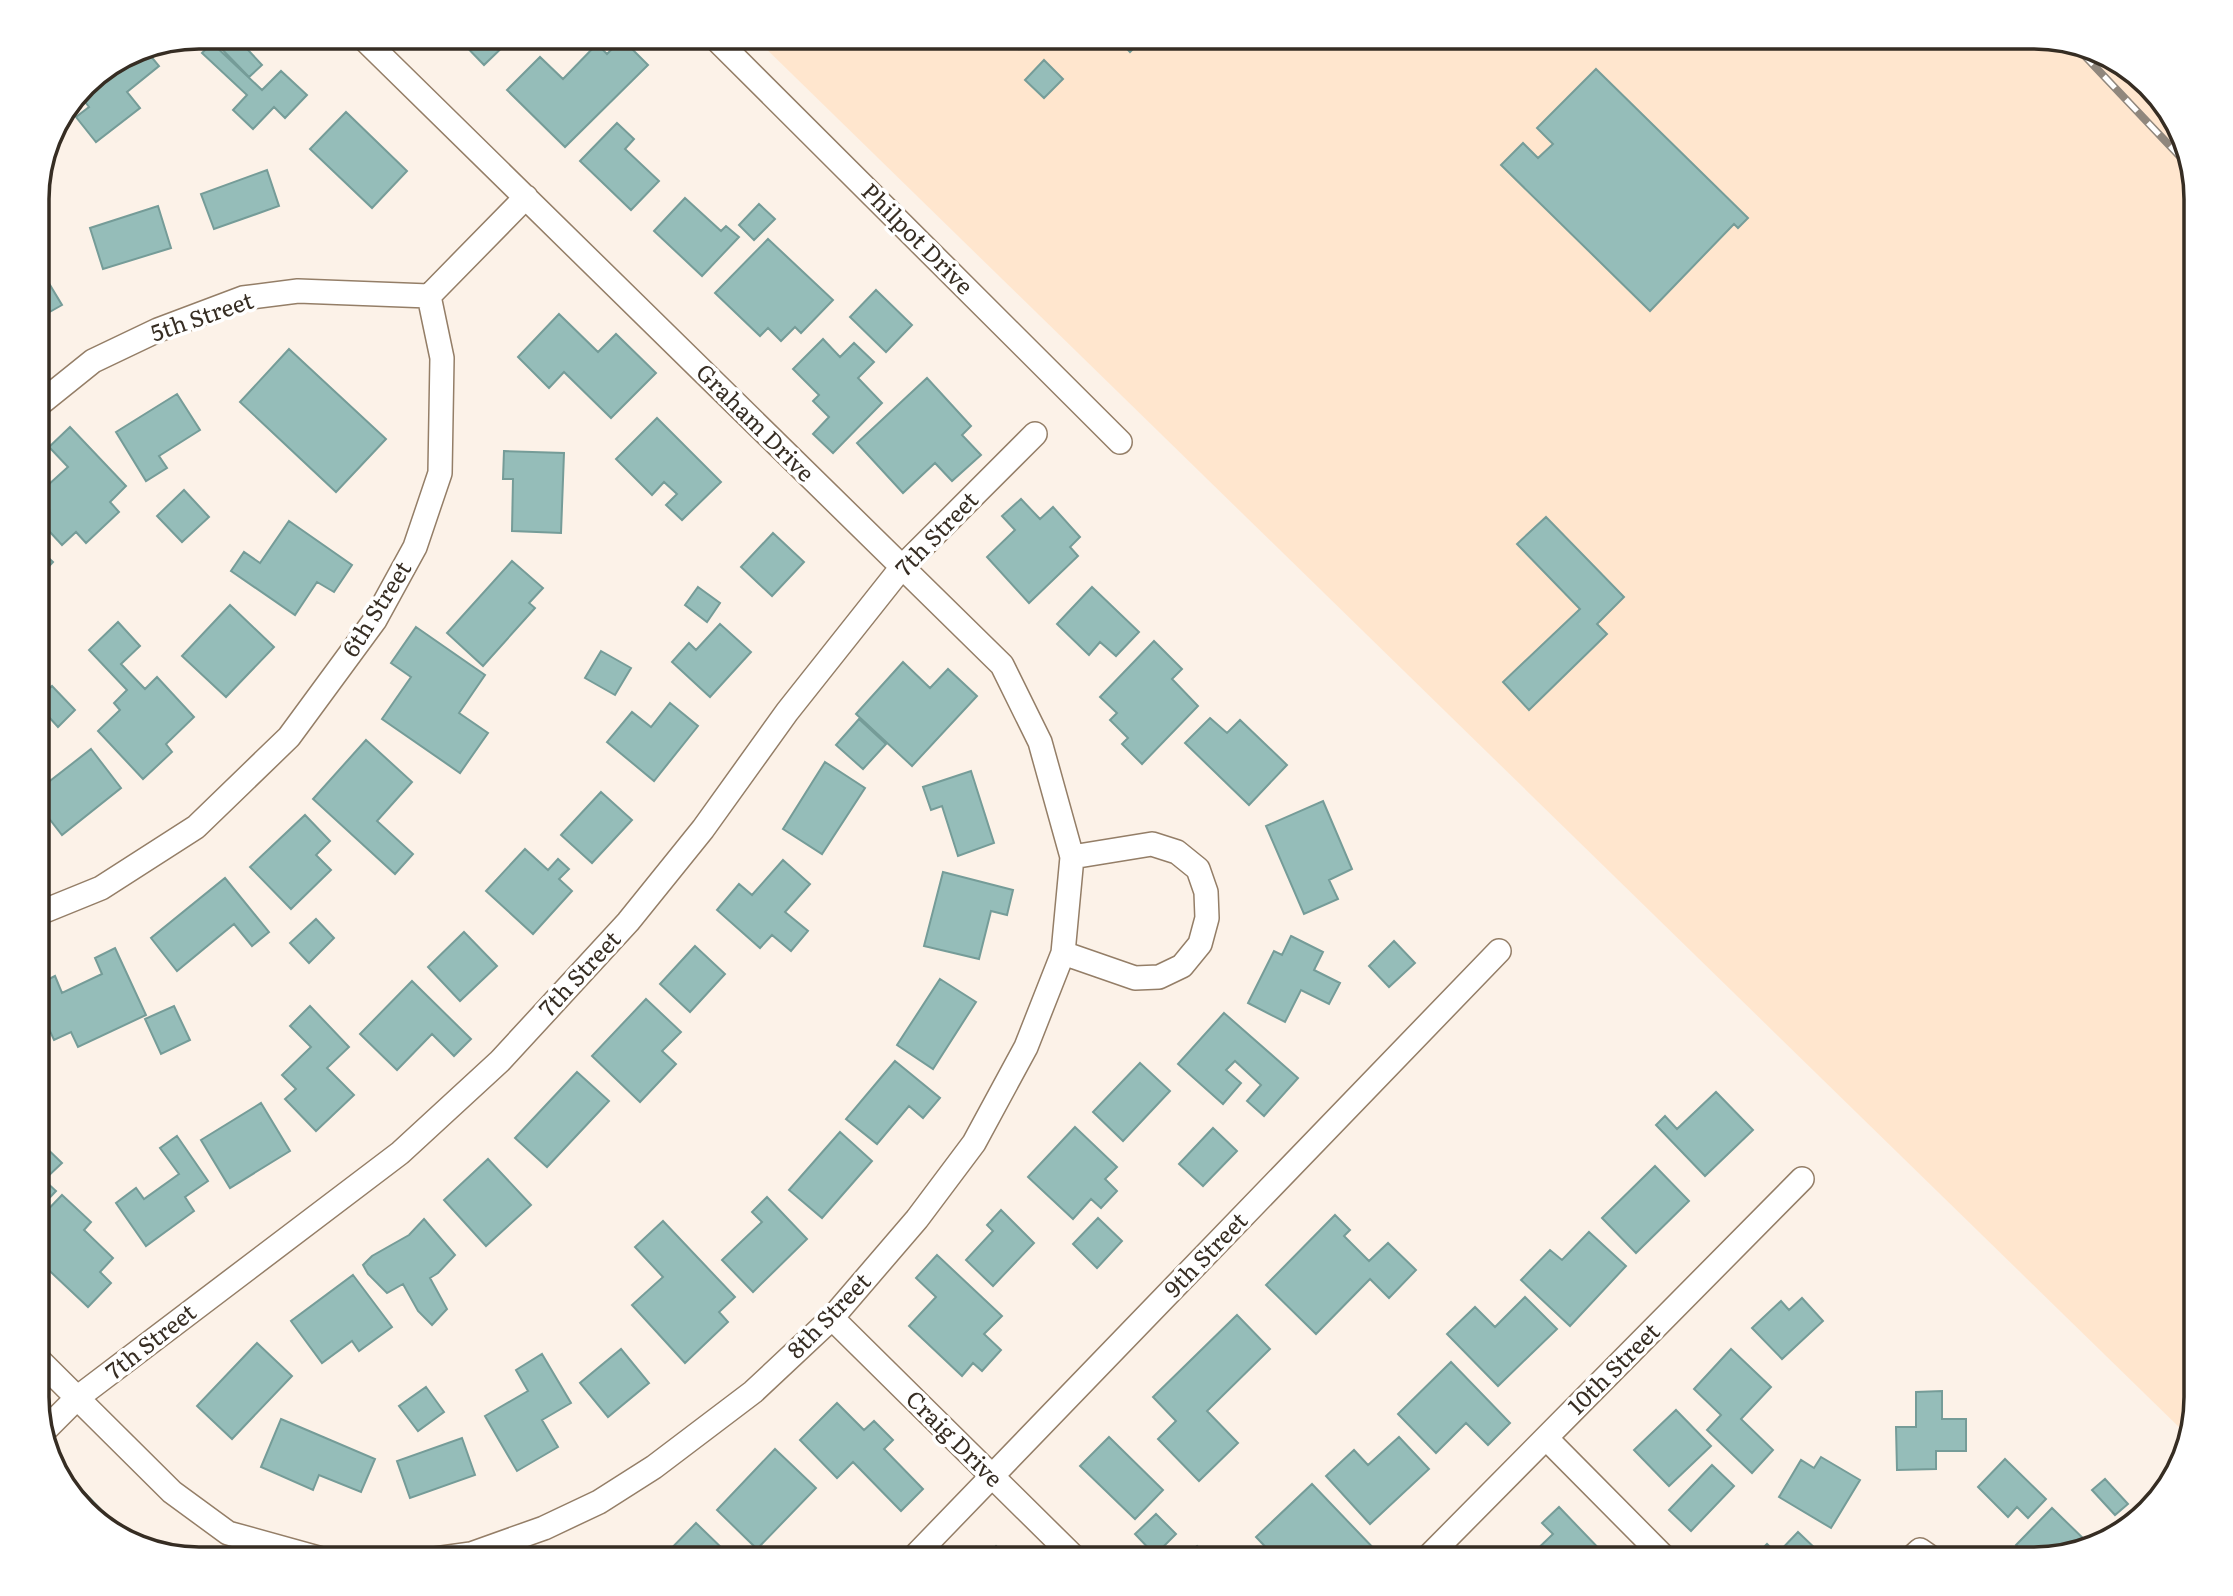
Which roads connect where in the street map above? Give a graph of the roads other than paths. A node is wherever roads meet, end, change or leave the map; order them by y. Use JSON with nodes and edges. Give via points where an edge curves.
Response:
{"nodes":[{"id":1,"x":374,"y":49,"type":"edge"},
{"id":2,"x":726,"y":49,"type":"edge"},
{"id":3,"x":526,"y":197,"type":"junction"},
{"id":4,"x":429,"y":296,"type":"junction"},
{"id":5,"x":49,"y":396,"type":"edge"},
{"id":6,"x":1034,"y":434,"type":"dead end"},
{"id":7,"x":1120,"y":442,"type":"dead end"},
{"id":8,"x":902,"y":567,"type":"junction"},
{"id":9,"x":1072,"y":857,"type":"junction"},
{"id":10,"x":49,"y":909,"type":"edge"},
{"id":11,"x":1499,"y":951,"type":"dead end"},
{"id":12,"x":1063,"y":953,"type":"junction"},
{"id":13,"x":1802,"y":1179,"type":"dead end"},
{"id":14,"x":832,"y":1318,"type":"junction"},
{"id":15,"x":49,"y":1370,"type":"edge"},
{"id":16,"x":77,"y":1398,"type":"junction"},
{"id":17,"x":52,"y":1423,"type":"edge"},
{"id":18,"x":1546,"y":1438,"type":"junction"},
{"id":19,"x":992,"y":1477,"type":"junction"},
{"id":20,"x":279,"y":1547,"type":"edge"},
{"id":21,"x":497,"y":1547,"type":"edge"},
{"id":22,"x":924,"y":1547,"type":"edge"},
{"id":23,"x":1064,"y":1547,"type":"edge"},
{"id":24,"x":1438,"y":1547,"type":"edge"},
{"id":25,"x":1654,"y":1547,"type":"edge"}],
"edges":[{"from":1,"to":3,"type":"street","name":"Graham Drive"},
{"from":2,"to":7,"type":"street","name":"Philpot Drive"},
{"from":3,"to":4,"type":"street"},
{"from":3,"to":8,"type":"street","name":"Graham Drive"},
{"from":4,"to":5,"type":"street","name":"5th Street","via":[[298,291],[243,298],[93,361]]},
{"from":4,"to":10,"type":"street","name":"6th Street","via":[[442,358],[440,472],[415,547],[375,620],[289,737],[196,827],[101,888]]},
{"from":6,"to":8,"type":"street","name":"7th Street"},
{"from":8,"to":9,"type":"street","name":"Graham Drive","via":[[1002,665],[1040,742]]},
{"from":8,"to":16,"type":"street","name":"7th Street","via":[[786,712],[637,912],[500,1061],[400,1153]]},
{"from":9,"to":12,"type":"street","name":"8th Street"},
{"from":9,"to":12,"type":"street","via":[[1152,845],[1177,852],[1198,869],[1206,892],[1207,918],[1200,944],[1182,966],[1159,977],[1135,978]]},
{"from":11,"to":19,"type":"street","name":"9th Street"},
{"from":12,"to":14,"type":"street","name":"8th Street","via":[[1026,1047],[974,1143],[917,1219]]},
{"from":13,"to":18,"type":"street","name":"10th Street"},
{"from":14,"to":19,"type":"street","name":"Craig Drive"},
{"from":14,"to":21,"type":"street","name":"8th Street","via":[[753,1392],[654,1467],[599,1502]]},
{"from":15,"to":16,"type":"street"},
{"from":16,"to":17,"type":"street","name":"7th Street"},
{"from":16,"to":20,"type":"street","via":[[172,1492],[228,1533]]},
{"from":18,"to":24,"type":"street","name":"10th Street"},
{"from":18,"to":25,"type":"street"},
{"from":19,"to":22,"type":"street","name":"9th Street"},
{"from":19,"to":23,"type":"street","name":"Craig Drive"}]}
